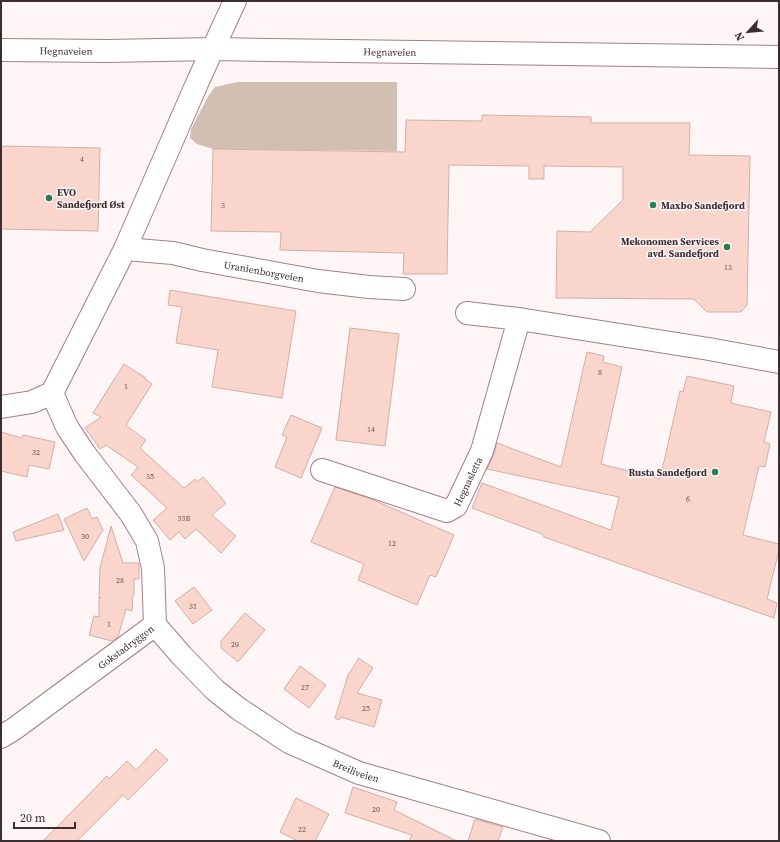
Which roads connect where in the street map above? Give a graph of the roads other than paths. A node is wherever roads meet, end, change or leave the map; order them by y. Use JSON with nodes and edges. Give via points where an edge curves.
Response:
{"nodes":[{"id":1,"x":235,"y":1,"type":"edge"},
{"id":2,"x":1,"y":50,"type":"edge"},
{"id":3,"x":213,"y":50,"type":"junction"},
{"id":4,"x":779,"y":57,"type":"edge"},
{"id":5,"x":125,"y":249,"type":"junction"},
{"id":6,"x":404,"y":289,"type":"dead end"},
{"id":7,"x":466,"y":313,"type":"dead end"},
{"id":8,"x":519,"y":319,"type":"junction"},
{"id":9,"x":779,"y":362,"type":"edge"},
{"id":10,"x":52,"y":393,"type":"junction"},
{"id":11,"x":1,"y":407,"type":"edge"},
{"id":12,"x":322,"y":470,"type":"dead end"},
{"id":13,"x":156,"y":625,"type":"junction"},
{"id":14,"x":1,"y":737,"type":"edge"},
{"id":15,"x":585,"y":839,"type":"edge"}],
"edges":[{"from":1,"to":3,"type":"street"},
{"from":2,"to":3,"type":"street","name":"Hegnaveien"},
{"from":3,"to":4,"type":"street","name":"Hegnaveien"},
{"from":3,"to":5,"type":"street"},
{"from":5,"to":6,"type":"street","name":"Uranienborgveien","via":[[173,253],[318,280]]},
{"from":5,"to":10,"type":"street"},
{"from":7,"to":8,"type":"street"},
{"from":8,"to":9,"type":"street","via":[[709,348]]},
{"from":8,"to":12,"type":"street","name":"Hegnasletta","via":[[482,452],[456,506],[446,511]]},
{"from":10,"to":11,"type":"street","via":[[32,402]]},
{"from":10,"to":13,"type":"street","name":"Gokstadryggen","via":[[68,427],[85,454],[131,514],[147,541],[153,568]]},
{"from":13,"to":14,"type":"street","name":"Gokstadryggen"},
{"from":13,"to":15,"type":"street","name":"Breiliveien","via":[[215,690],[289,742],[359,773]]}]}
